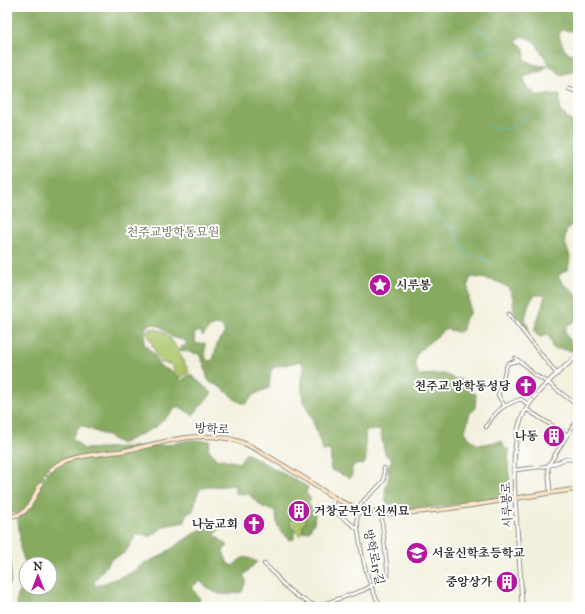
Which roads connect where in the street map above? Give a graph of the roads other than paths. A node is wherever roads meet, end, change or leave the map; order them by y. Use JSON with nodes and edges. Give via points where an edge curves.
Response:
{"nodes":[{"id":1,"x":570,"y":89,"type":"dead end"},
{"id":2,"x":578,"y":92,"type":"edge"},
{"id":3,"x":510,"y":314,"type":"dead end"},
{"id":4,"x":578,"y":355,"type":"edge"},
{"id":5,"x":515,"y":358,"type":"dead end"},
{"id":6,"x":519,"y":361,"type":"junction"},
{"id":7,"x":557,"y":374,"type":"junction"},
{"id":8,"x":547,"y":382,"type":"junction"},
{"id":9,"x":504,"y":405,"type":"junction"},
{"id":10,"x":530,"y":405,"type":"junction"},
{"id":11,"x":578,"y":406,"type":"edge"},
{"id":12,"x":526,"y":409,"type":"junction"},
{"id":13,"x":578,"y":418,"type":"edge"},
{"id":14,"x":576,"y":424,"type":"edge"},
{"id":15,"x":486,"y":427,"type":"dead end"},
{"id":16,"x":567,"y":435,"type":"junction"},
{"id":17,"x":578,"y":460,"type":"edge"},
{"id":18,"x":548,"y":466,"type":"junction"},
{"id":19,"x":384,"y":468,"type":"dead end"},
{"id":20,"x":51,"y":470,"type":"tunnel mouth"},
{"id":21,"x":515,"y":470,"type":"junction"},
{"id":22,"x":40,"y":484,"type":"tunnel mouth"},
{"id":23,"x":578,"y":489,"type":"edge"},
{"id":24,"x":550,"y":492,"type":"junction"},
{"id":25,"x":515,"y":497,"type":"junction"},
{"id":26,"x":334,"y":499,"type":"junction"},
{"id":27,"x":358,"y":509,"type":"junction"},
{"id":28,"x":381,"y":514,"type":"junction"},
{"id":29,"x":7,"y":516,"type":"edge"},
{"id":30,"x":358,"y":529,"type":"junction"},
{"id":31,"x":7,"y":543,"type":"edge"},
{"id":32,"x":264,"y":564,"type":"dead end"},
{"id":33,"x":7,"y":581,"type":"edge"},
{"id":34,"x":371,"y":585,"type":"junction"},
{"id":35,"x":316,"y":607,"type":"edge"},
{"id":36,"x":382,"y":607,"type":"edge"},
{"id":37,"x":522,"y":607,"type":"edge"}],
"edges":[{"from":1,"to":2,"type":"street"},
{"from":3,"to":7,"type":"street"},
{"from":4,"to":7,"type":"street","name":"시루봉로"},
{"from":5,"to":6,"type":"street"},
{"from":6,"to":8,"type":"street","via":[[532,374]]},
{"from":6,"to":9,"type":"street","via":[[508,363],[504,370],[503,383],[498,395]]},
{"from":7,"to":8,"type":"street","name":"시루봉로"},
{"from":8,"to":10,"type":"street","name":"시루봉로"},
{"from":8,"to":11,"type":"street"},
{"from":9,"to":10,"type":"street","via":[[521,399]]},
{"from":9,"to":15,"type":"street"},
{"from":10,"to":12,"type":"street","name":"시루봉로"},
{"from":12,"to":16,"type":"street"},
{"from":12,"to":21,"type":"street","name":"시루봉로","via":[[515,446]]},
{"from":13,"to":14,"type":"street"},
{"from":14,"to":16,"type":"street"},
{"from":16,"to":18,"type":"street"},
{"from":17,"to":18,"type":"street","via":[[566,459]]},
{"from":18,"to":21,"type":"street"},
{"from":18,"to":24,"type":"street"},
{"from":19,"to":27,"type":"street","via":[[384,480]]},
{"from":20,"to":26,"type":"main road","name":"방학로","via":[[74,459],[174,440],[195,437],[224,438],[253,447]]},
{"from":21,"to":25,"type":"street","name":"시루봉로"},
{"from":22,"to":29,"type":"main road","via":[[24,512],[18,516]]},
{"from":23,"to":24,"type":"main road","name":"방학로"},
{"from":24,"to":25,"type":"main road","name":"방학로"},
{"from":25,"to":28,"type":"main road","name":"방학로","via":[[442,509]]},
{"from":25,"to":37,"type":"street","name":"시루봉로"},
{"from":26,"to":27,"type":"main road","name":"방학로"},
{"from":26,"to":30,"type":"street","via":[[331,509]]},
{"from":27,"to":28,"type":"main road","name":"방학로"},
{"from":27,"to":30,"type":"street","name":"방학로15길"},
{"from":28,"to":34,"type":"street","via":[[388,576]]},
{"from":30,"to":34,"type":"street","name":"방학로15길","via":[[367,577]]},
{"from":31,"to":33,"type":"street","via":[[10,580]]},
{"from":32,"to":35,"type":"street","via":[[273,570],[287,589],[302,601]]},
{"from":34,"to":35,"type":"street","via":[[364,590]]},
{"from":34,"to":36,"type":"street","name":"방학로15길"}]}
